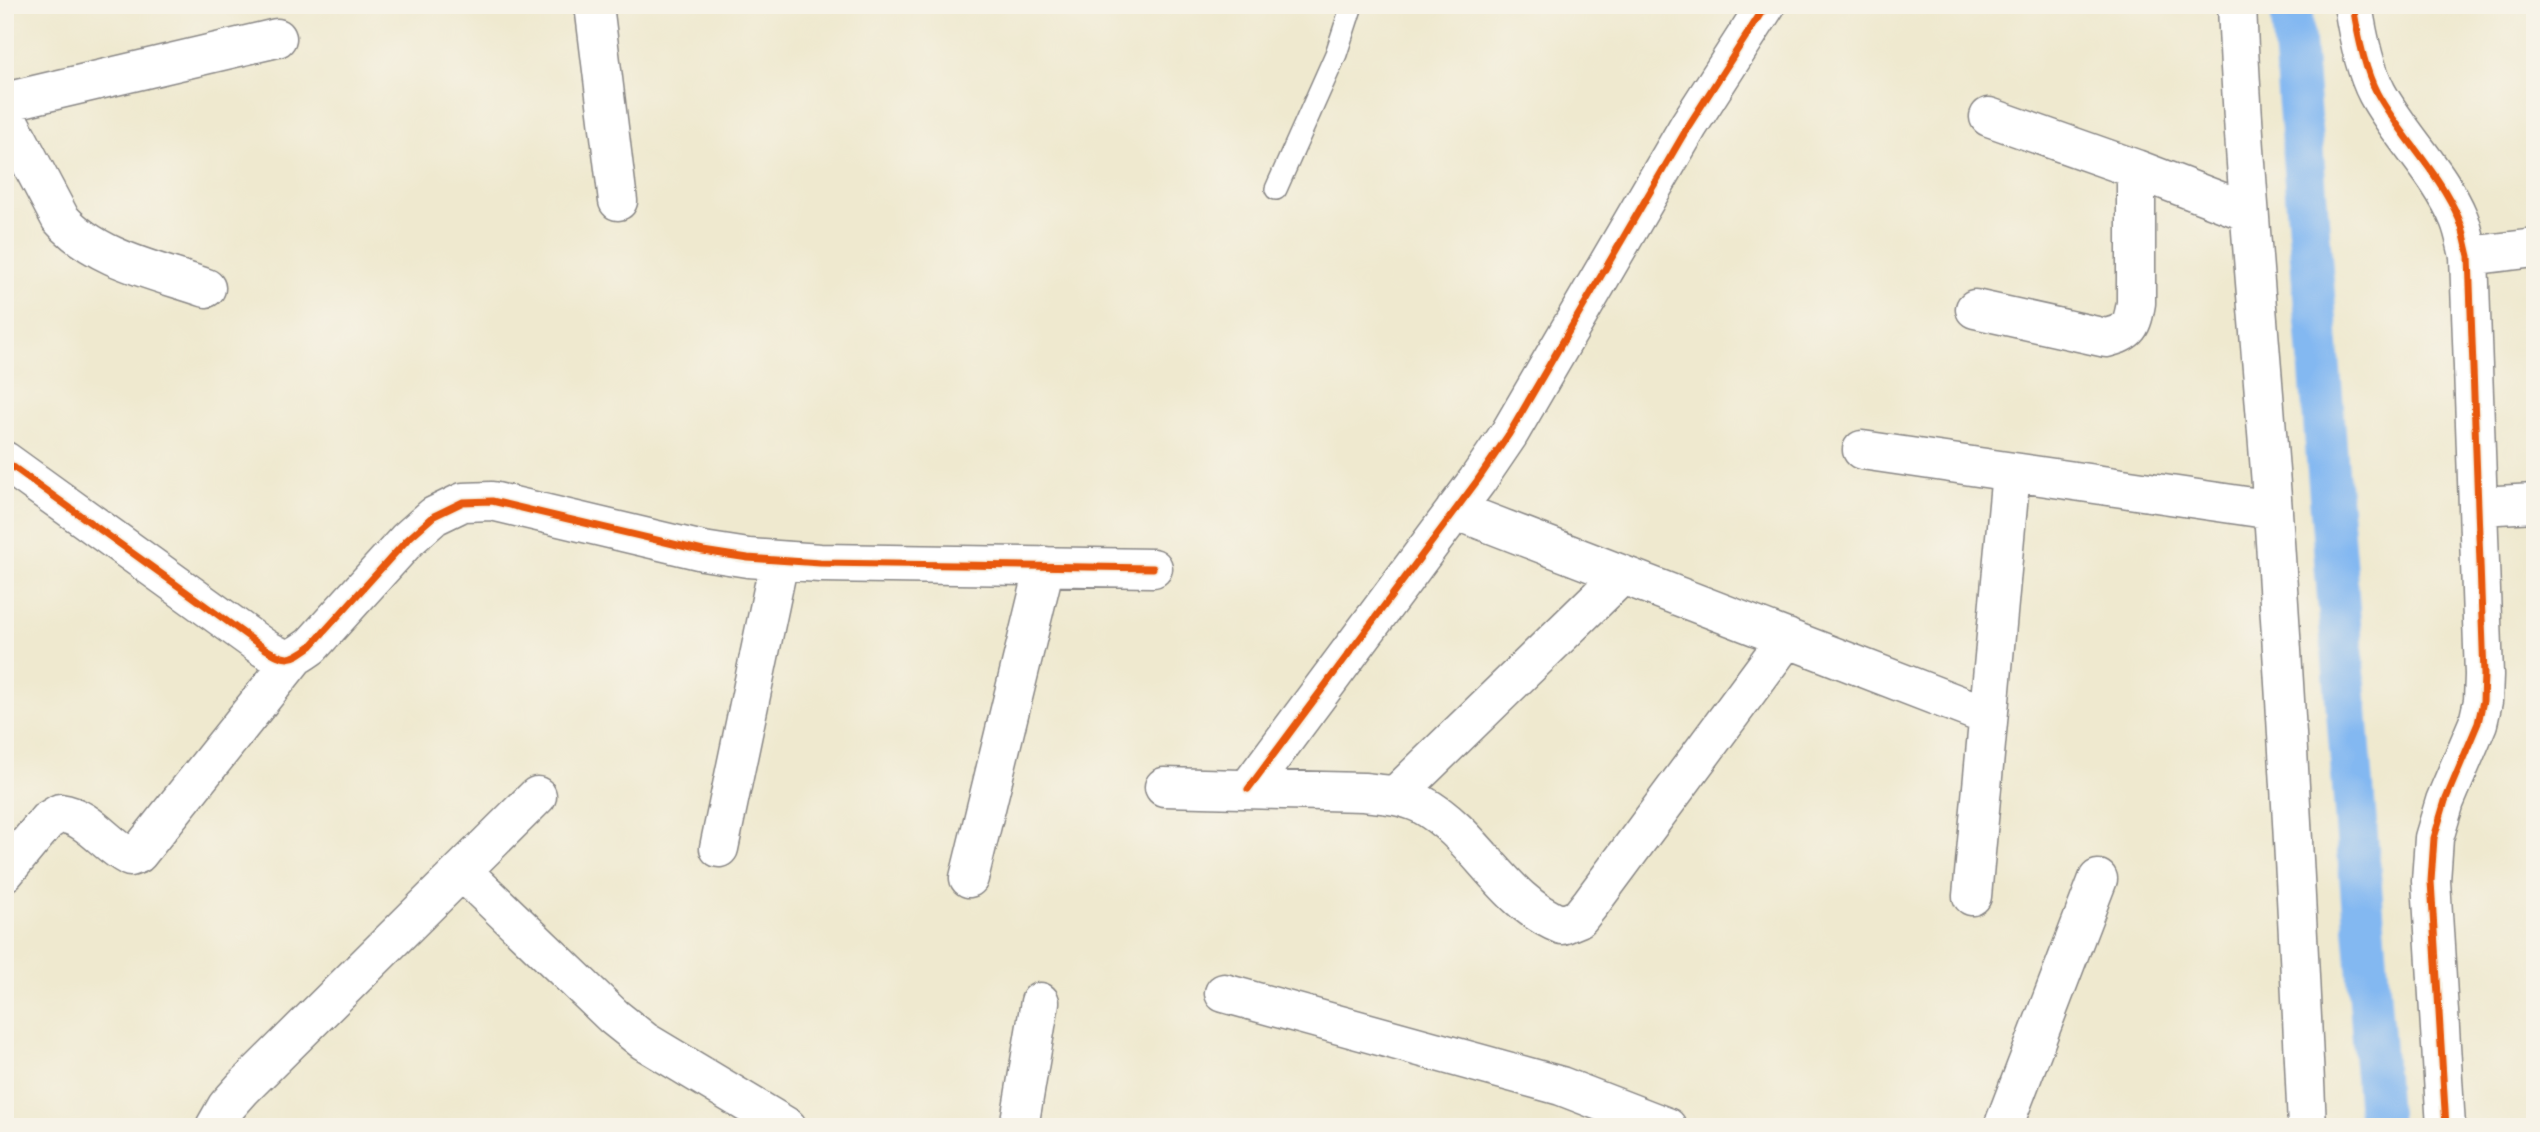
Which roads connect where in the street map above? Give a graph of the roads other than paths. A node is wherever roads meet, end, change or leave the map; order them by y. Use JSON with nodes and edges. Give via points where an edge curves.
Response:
{"nodes":[{"id":1,"x":594,"y":5,"type":"edge"},
{"id":2,"x":1352,"y":5,"type":"edge"},
{"id":3,"x":1766,"y":5,"type":"edge"},
{"id":4,"x":2237,"y":5,"type":"edge"},
{"id":5,"x":2353,"y":5,"type":"edge"},
{"id":6,"x":277,"y":38,"type":"dead end"},
{"id":7,"x":5,"y":102,"type":"edge"},
{"id":8,"x":5,"y":114,"type":"edge"},
{"id":9,"x":1989,"y":117,"type":"dead end"},
{"id":10,"x":2136,"y":169,"type":"junction"},
{"id":11,"x":1276,"y":189,"type":"dead end"},
{"id":12,"x":618,"y":201,"type":"dead end"},
{"id":13,"x":2248,"y":212,"type":"junction"},
{"id":14,"x":2535,"y":248,"type":"edge"},
{"id":15,"x":2469,"y":256,"type":"junction"},
{"id":16,"x":206,"y":288,"type":"dead end"},
{"id":17,"x":1975,"y":309,"type":"dead end"},
{"id":18,"x":1862,"y":450,"type":"dead end"},
{"id":19,"x":5,"y":461,"type":"edge"},
{"id":20,"x":2011,"y":472,"type":"junction"},
{"id":21,"x":2535,"y":503,"type":"edge"},
{"id":22,"x":2479,"y":506,"type":"junction"},
{"id":23,"x":1455,"y":510,"type":"junction"},
{"id":24,"x":2273,"y":510,"type":"junction"},
{"id":25,"x":779,"y":561,"type":"junction"},
{"id":26,"x":1045,"y":566,"type":"junction"},
{"id":27,"x":1153,"y":568,"type":"dead end"},
{"id":28,"x":1622,"y":575,"type":"junction"},
{"id":29,"x":1787,"y":639,"type":"junction"},
{"id":30,"x":294,"y":658,"type":"junction"},
{"id":31,"x":1988,"y":716,"type":"junction"},
{"id":32,"x":1164,"y":787,"type":"dead end"},
{"id":33,"x":1248,"y":789,"type":"junction"},
{"id":34,"x":537,"y":796,"type":"dead end"},
{"id":35,"x":1395,"y":796,"type":"junction"},
{"id":36,"x":719,"y":848,"type":"dead end"},
{"id":37,"x":462,"y":871,"type":"junction"},
{"id":38,"x":5,"y":872,"type":"edge"},
{"id":39,"x":969,"y":878,"type":"dead end"},
{"id":40,"x":2098,"y":879,"type":"dead end"},
{"id":41,"x":1972,"y":896,"type":"dead end"},
{"id":42,"x":1224,"y":993,"type":"dead end"},
{"id":43,"x":1040,"y":1002,"type":"dead end"},
{"id":44,"x":1659,"y":1125,"type":"edge"},
{"id":45,"x":215,"y":1127,"type":"edge"},
{"id":46,"x":787,"y":1127,"type":"edge"},
{"id":47,"x":1020,"y":1127,"type":"edge"},
{"id":48,"x":2003,"y":1127,"type":"edge"},
{"id":49,"x":2306,"y":1127,"type":"edge"},
{"id":50,"x":2446,"y":1127,"type":"edge"}],
"edges":[{"from":1,"to":12,"type":"street"},
{"from":2,"to":11,"type":"lane","via":[[1336,54]]},
{"from":3,"to":23,"type":"street","via":[[1661,172],[1508,434]]},
{"from":4,"to":13,"type":"street"},
{"from":5,"to":15,"type":"street","via":[[2375,90],[2442,187],[2459,220]]},
{"from":6,"to":7,"type":"street"},
{"from":8,"to":16,"type":"street","via":[[60,218],[72,231],[128,261]]},
{"from":9,"to":10,"type":"street"},
{"from":10,"to":13,"type":"street"},
{"from":10,"to":17,"type":"street","via":[[2136,303],[2133,323],[2122,334],[2106,338]]},
{"from":13,"to":24,"type":"street"},
{"from":14,"to":15,"type":"street"},
{"from":15,"to":22,"type":"street"},
{"from":18,"to":20,"type":"street"},
{"from":19,"to":30,"type":"street","via":[[264,648],[282,659]]},
{"from":20,"to":24,"type":"street"},
{"from":20,"to":31,"type":"street"},
{"from":21,"to":22,"type":"street"},
{"from":22,"to":50,"type":"street","via":[[2483,701],[2434,838],[2431,881]]},
{"from":23,"to":28,"type":"street"},
{"from":23,"to":33,"type":"street"},
{"from":24,"to":49,"type":"street"},
{"from":25,"to":26,"type":"street"},
{"from":25,"to":30,"type":"street","via":[[703,551],[492,501],[463,502],[434,516],[416,532],[311,646]]},
{"from":25,"to":36,"type":"street"},
{"from":26,"to":27,"type":"street"},
{"from":26,"to":39,"type":"street"},
{"from":28,"to":29,"type":"street"},
{"from":28,"to":35,"type":"street"},
{"from":29,"to":31,"type":"street"},
{"from":29,"to":35,"type":"street","via":[[1591,903],[1579,918],[1562,925],[1524,903],[1454,827],[1419,804]]},
{"from":30,"to":38,"type":"street","via":[[138,854],[130,857],[73,814],[60,813],[47,821]]},
{"from":31,"to":41,"type":"street"},
{"from":32,"to":33,"type":"street"},
{"from":33,"to":35,"type":"street"},
{"from":34,"to":37,"type":"street"},
{"from":37,"to":45,"type":"street","via":[[243,1088]]},
{"from":37,"to":46,"type":"street","via":[[644,1041]]},
{"from":40,"to":48,"type":"street"},
{"from":42,"to":44,"type":"street","via":[[1561,1086]]},
{"from":43,"to":47,"type":"street"}]}
